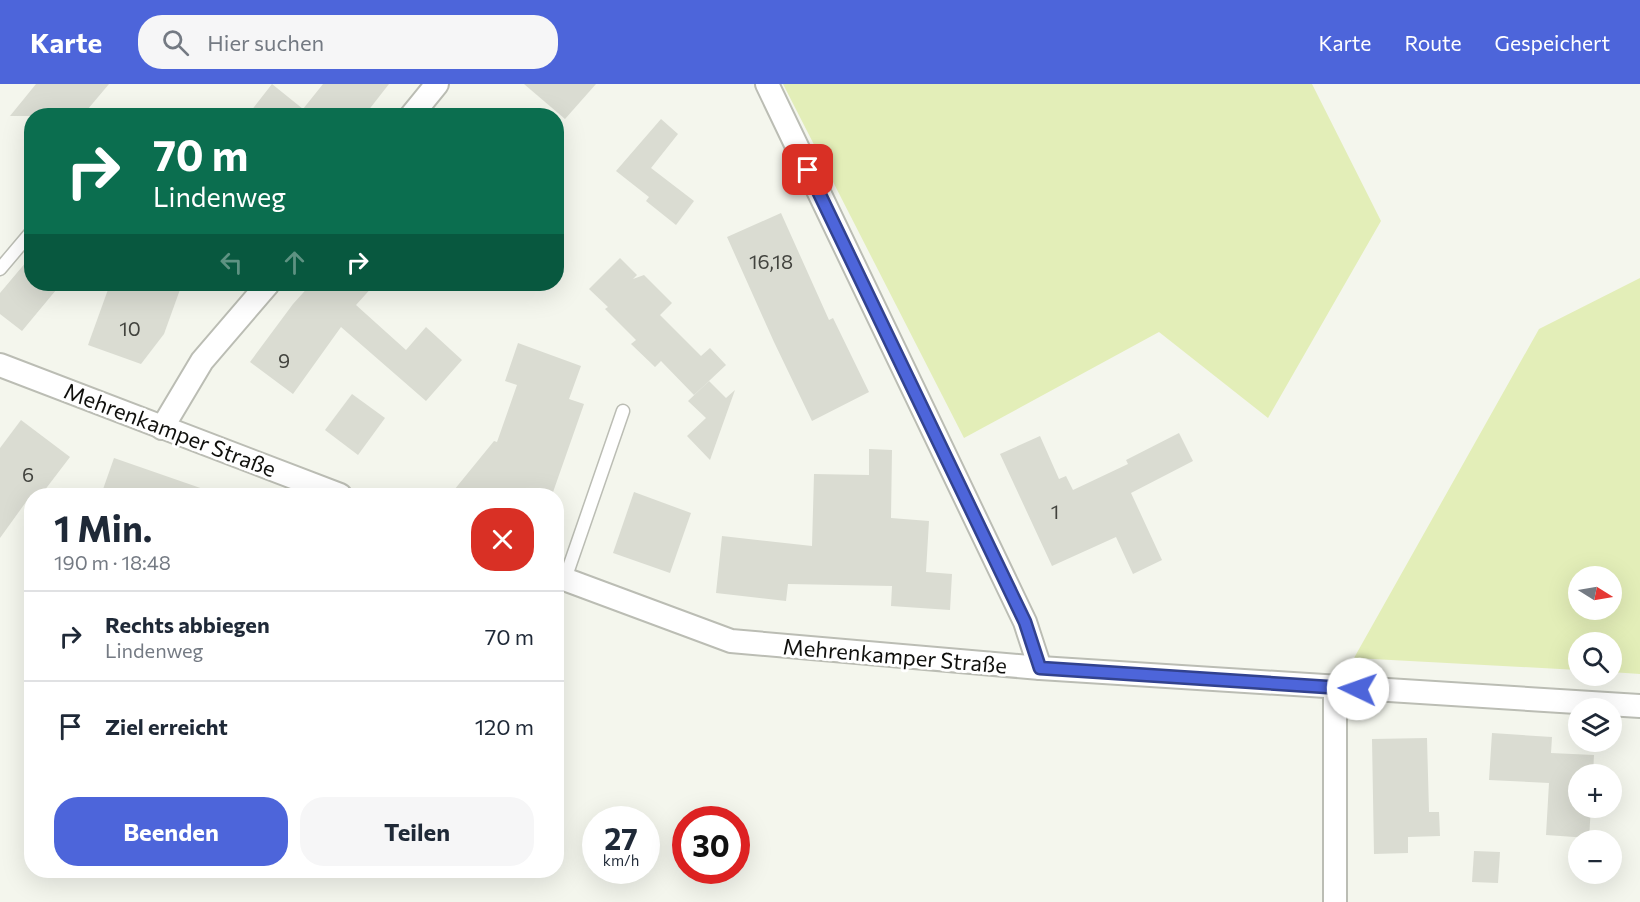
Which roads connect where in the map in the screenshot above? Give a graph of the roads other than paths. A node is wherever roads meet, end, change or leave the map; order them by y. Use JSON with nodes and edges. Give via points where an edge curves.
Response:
{"nodes":[{"id":1,"x":437,"y":84,"type":"edge"},
{"id":2,"x":767,"y":84,"type":"edge"},
{"id":3,"x":418,"y":108,"type":"edge"},
{"id":4,"x":24,"y":240,"type":"edge"},
{"id":5,"x":0,"y":269,"type":"edge"},
{"id":6,"x":262,"y":291,"type":"edge"},
{"id":7,"x":0,"y":365,"type":"edge"},
{"id":8,"x":623,"y":411,"type":"dead end"},
{"id":9,"x":162,"y":428,"type":"junction"},
{"id":10,"x":321,"y":488,"type":"edge"},
{"id":11,"x":564,"y":570,"type":"edge"},
{"id":12,"x":564,"y":579,"type":"edge"},
{"id":13,"x":1040,"y":668,"type":"junction"},
{"id":14,"x":1335,"y":688,"type":"junction"},
{"id":15,"x":1640,"y":706,"type":"edge"},
{"id":16,"x":1335,"y":902,"type":"edge"}],
"edges":[{"from":1,"to":3,"type":"street"},
{"from":2,"to":13,"type":"street","via":[[1025,622]]},
{"from":4,"to":5,"type":"lane"},
{"from":6,"to":9,"type":"street","via":[[202,361]]},
{"from":7,"to":9,"type":"street","name":"Mehrenkamper Straße"},
{"from":8,"to":11,"type":"lane"},
{"from":9,"to":10,"type":"street","name":"Mehrenkamper Straße"},
{"from":12,"to":13,"type":"street","name":"Mehrenkamper Straße","via":[[731,641]]},
{"from":13,"to":14,"type":"street","name":"Mehrenkamper Straße"},
{"from":14,"to":15,"type":"street","name":"Mehrenkamper Straße"},
{"from":14,"to":16,"type":"street"}]}
